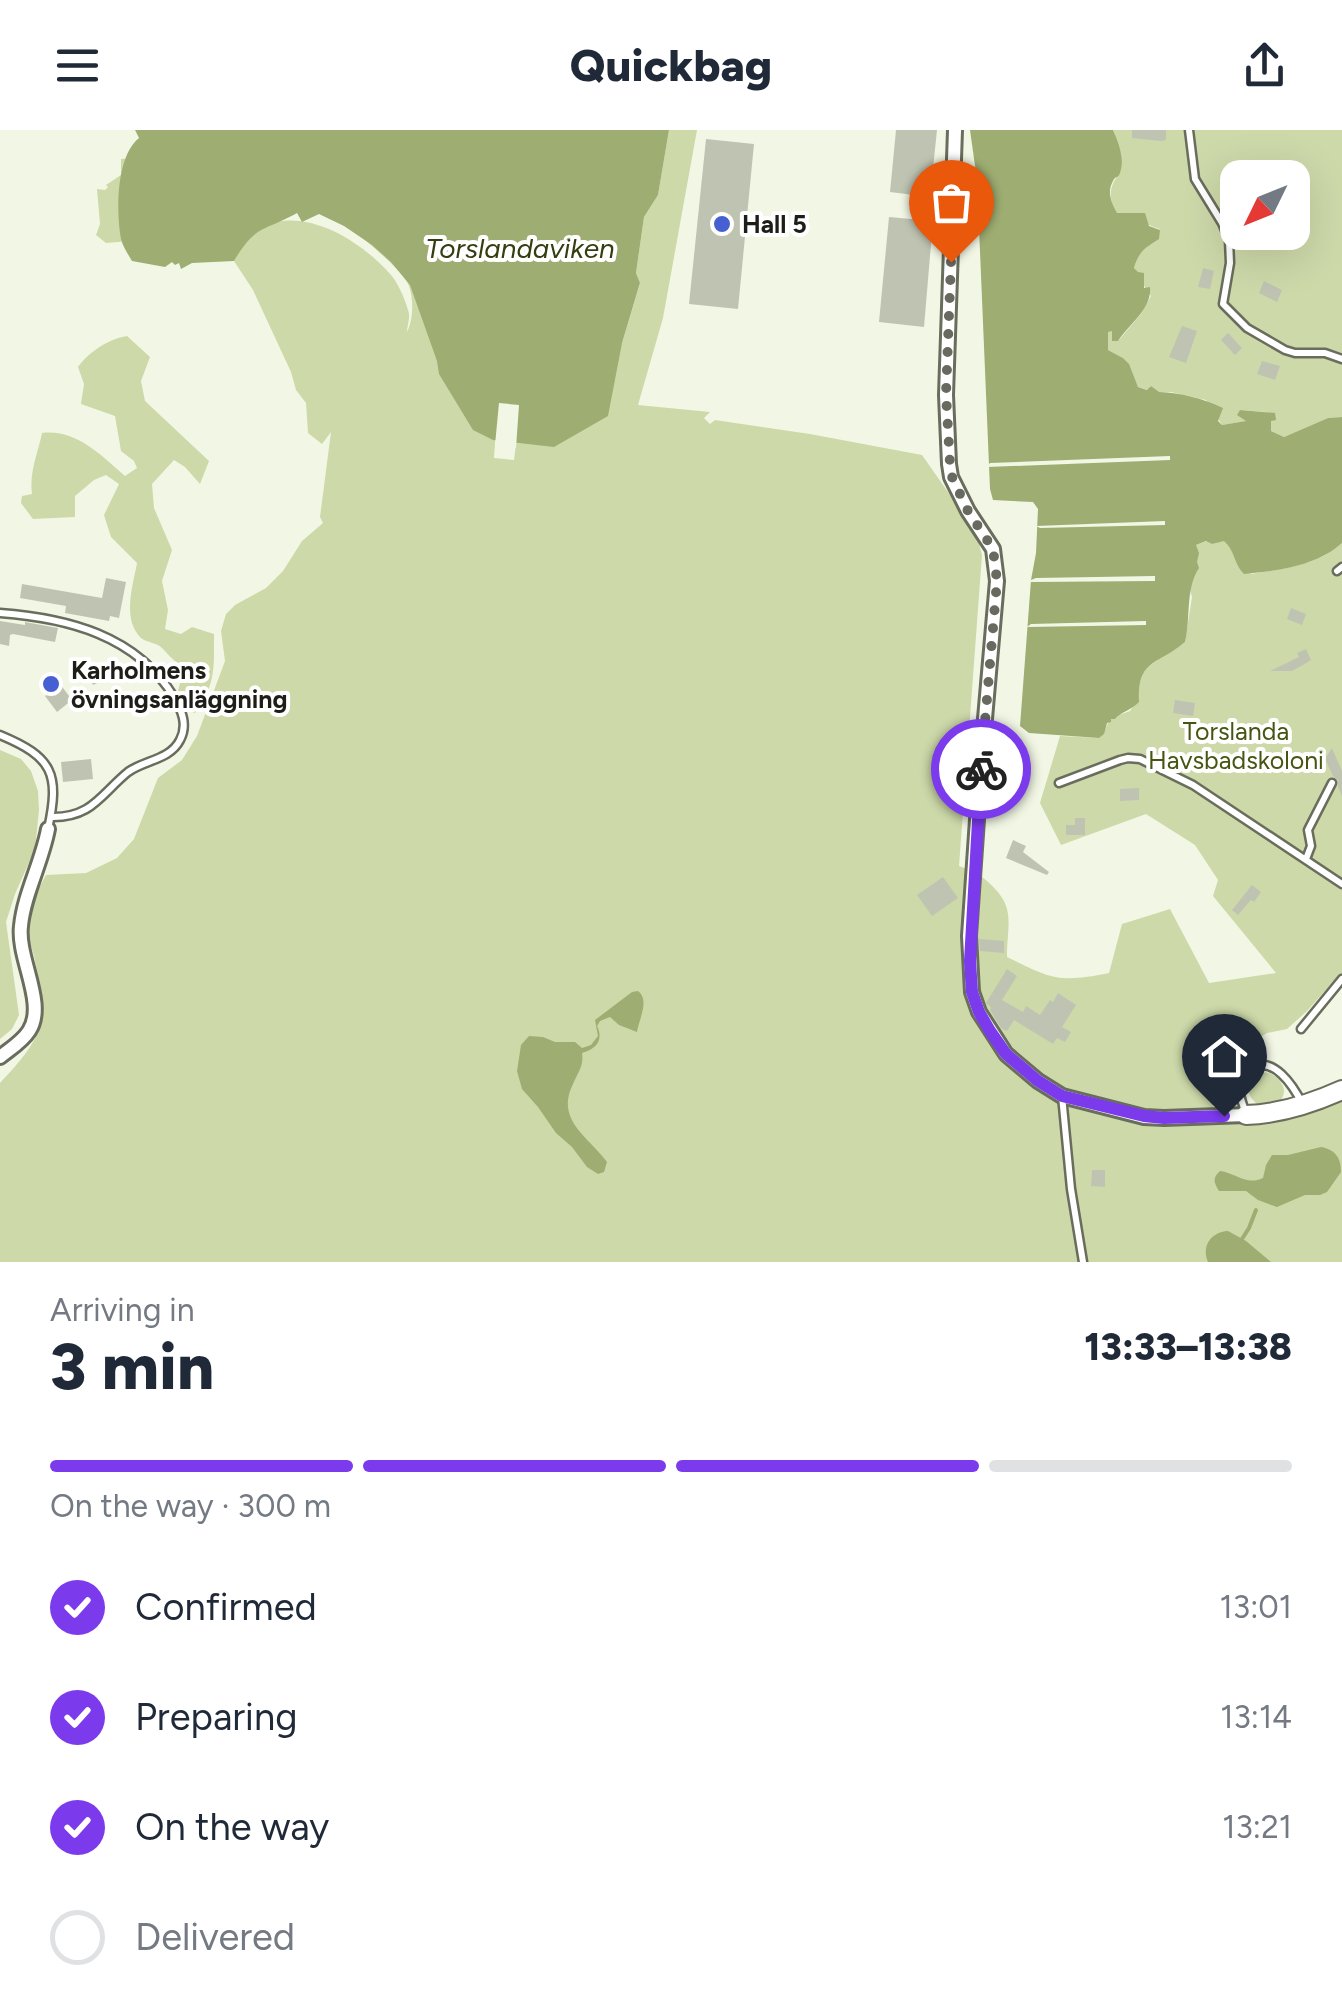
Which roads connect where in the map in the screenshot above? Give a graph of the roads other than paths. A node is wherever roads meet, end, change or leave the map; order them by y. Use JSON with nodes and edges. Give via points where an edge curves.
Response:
{"nodes":[{"id":1,"x":955,"y":130,"type":"edge"},
{"id":2,"x":1190,"y":130,"type":"edge"},
{"id":3,"x":1342,"y":359,"type":"edge"},
{"id":4,"x":0,"y":613,"type":"edge"},
{"id":5,"x":0,"y":735,"type":"edge"},
{"id":6,"x":1059,"y":783,"type":"dead end"},
{"id":7,"x":1332,"y":784,"type":"dead end"},
{"id":8,"x":50,"y":823,"type":"junction"},
{"id":9,"x":1306,"y":859,"type":"junction"},
{"id":10,"x":1342,"y":884,"type":"edge"},
{"id":11,"x":1342,"y":979,"type":"edge"},
{"id":12,"x":1301,"y":1029,"type":"dead end"},
{"id":13,"x":0,"y":1057,"type":"edge"},
{"id":14,"x":1342,"y":1090,"type":"edge"},
{"id":15,"x":1062,"y":1096,"type":"junction"},
{"id":16,"x":1304,"y":1106,"type":"junction"},
{"id":17,"x":1246,"y":1115,"type":"junction"},
{"id":18,"x":1083,"y":1262,"type":"edge"}],
"edges":[{"from":1,"to":15,"type":"street","via":[[946,394],[950,464],[968,511],[993,549],[997,581],[972,903],[972,992],[1006,1054]]},
{"from":2,"to":3,"type":"lane","via":[[1195,179],[1229,240],[1223,304],[1285,350]]},
{"from":4,"to":8,"type":"lane","via":[[104,635],[150,669],[182,712],[182,738],[168,754],[131,770],[86,810]]},
{"from":5,"to":8,"type":"lane","via":[[36,754],[52,773]]},
{"from":6,"to":9,"type":"lane","via":[[1140,759]]},
{"from":7,"to":9,"type":"lane","via":[[1308,830]]},
{"from":8,"to":13,"type":"street","via":[[20,936],[36,1009],[26,1036]]},
{"from":9,"to":10,"type":"lane"},
{"from":11,"to":12,"type":"lane"},
{"from":14,"to":16,"type":"street"},
{"from":15,"to":17,"type":"street","via":[[1144,1116]]},
{"from":15,"to":18,"type":"lane"},
{"from":16,"to":17,"type":"street"},
{"from":16,"to":17,"type":"lane","via":[[1278,1071],[1254,1066],[1240,1082]]}]}
